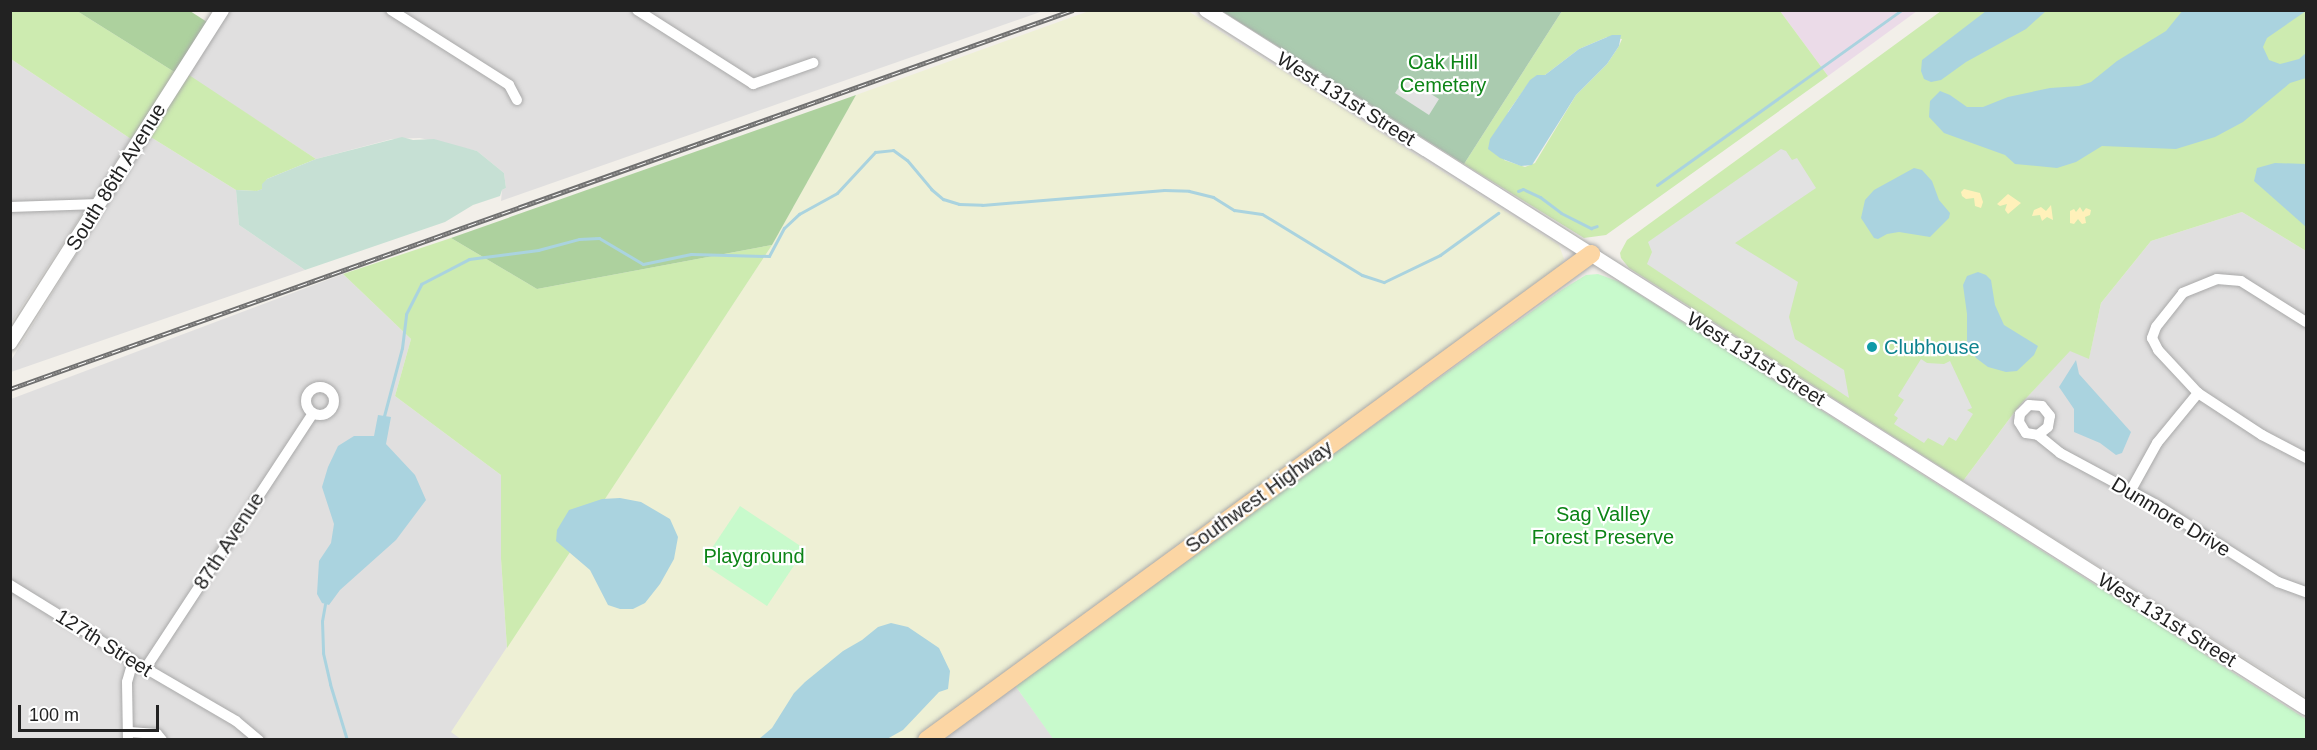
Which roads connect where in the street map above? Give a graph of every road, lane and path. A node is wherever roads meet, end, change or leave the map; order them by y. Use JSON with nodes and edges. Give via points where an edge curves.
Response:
{"nodes":[{"id":1,"x":222,"y":10,"type":"edge"},
{"id":2,"x":391,"y":10,"type":"edge"},
{"id":3,"x":637,"y":10,"type":"edge"},
{"id":4,"x":1206,"y":10,"type":"edge"},
{"id":5,"x":813,"y":63,"type":"dead end"},
{"id":6,"x":517,"y":100,"type":"dead end"},
{"id":7,"x":99,"y":204,"type":"junction"},
{"id":8,"x":10,"y":207,"type":"edge"},
{"id":9,"x":1591,"y":254,"type":"junction"},
{"id":10,"x":2307,"y":322,"type":"edge"},
{"id":11,"x":10,"y":343,"type":"edge"},
{"id":12,"x":2198,"y":393,"type":"junction"},
{"id":13,"x":313,"y":413,"type":"dead end"},
{"id":14,"x":2038,"y":435,"type":"dead end"},
{"id":15,"x":2307,"y":458,"type":"edge"},
{"id":16,"x":2130,"y":490,"type":"junction"},
{"id":17,"x":10,"y":585,"type":"edge"},
{"id":18,"x":2307,"y":592,"type":"edge"},
{"id":19,"x":133,"y":661,"type":"junction"},
{"id":20,"x":145,"y":669,"type":"junction"},
{"id":21,"x":2307,"y":708,"type":"edge"},
{"id":22,"x":129,"y":736,"type":"edge"},
{"id":23,"x":162,"y":740,"type":"edge"},
{"id":24,"x":259,"y":740,"type":"edge"},
{"id":25,"x":927,"y":740,"type":"edge"}],
"edges":[{"from":1,"to":7,"type":"street","name":"South 86th Avenue"},
{"from":2,"to":6,"type":"street","via":[[509,85]]},
{"from":3,"to":5,"type":"street","via":[[753,84]]},
{"from":4,"to":9,"type":"street","name":"West 131st Street"},
{"from":7,"to":8,"type":"street"},
{"from":7,"to":11,"type":"street","name":"South 86th Avenue"},
{"from":9,"to":21,"type":"street","name":"West 131st Street"},
{"from":9,"to":25,"type":"main road","name":"Southwest Highway"},
{"from":10,"to":12,"type":"street","via":[[2249,285],[2228,278],[2203,283],[2184,293],[2153,331],[2153,344]]},
{"from":12,"to":15,"type":"street","via":[[2262,435]]},
{"from":12,"to":16,"type":"street","via":[[2157,443]]},
{"from":13,"to":20,"type":"street","name":"87th Avenue"},
{"from":14,"to":16,"type":"street","name":"Dunmore Drive","via":[[2060,453]]},
{"from":16,"to":18,"type":"street","name":"Dunmore Drive","via":[[2278,582]]},
{"from":17,"to":19,"type":"street","name":"127th Street"},
{"from":19,"to":20,"type":"street","name":"127th Street"},
{"from":19,"to":22,"type":"street","via":[[127,682]]},
{"from":20,"to":24,"type":"street","name":"127th Street","via":[[236,721]]},
{"from":22,"to":23,"type":"street","via":[[157,734]]}]}
